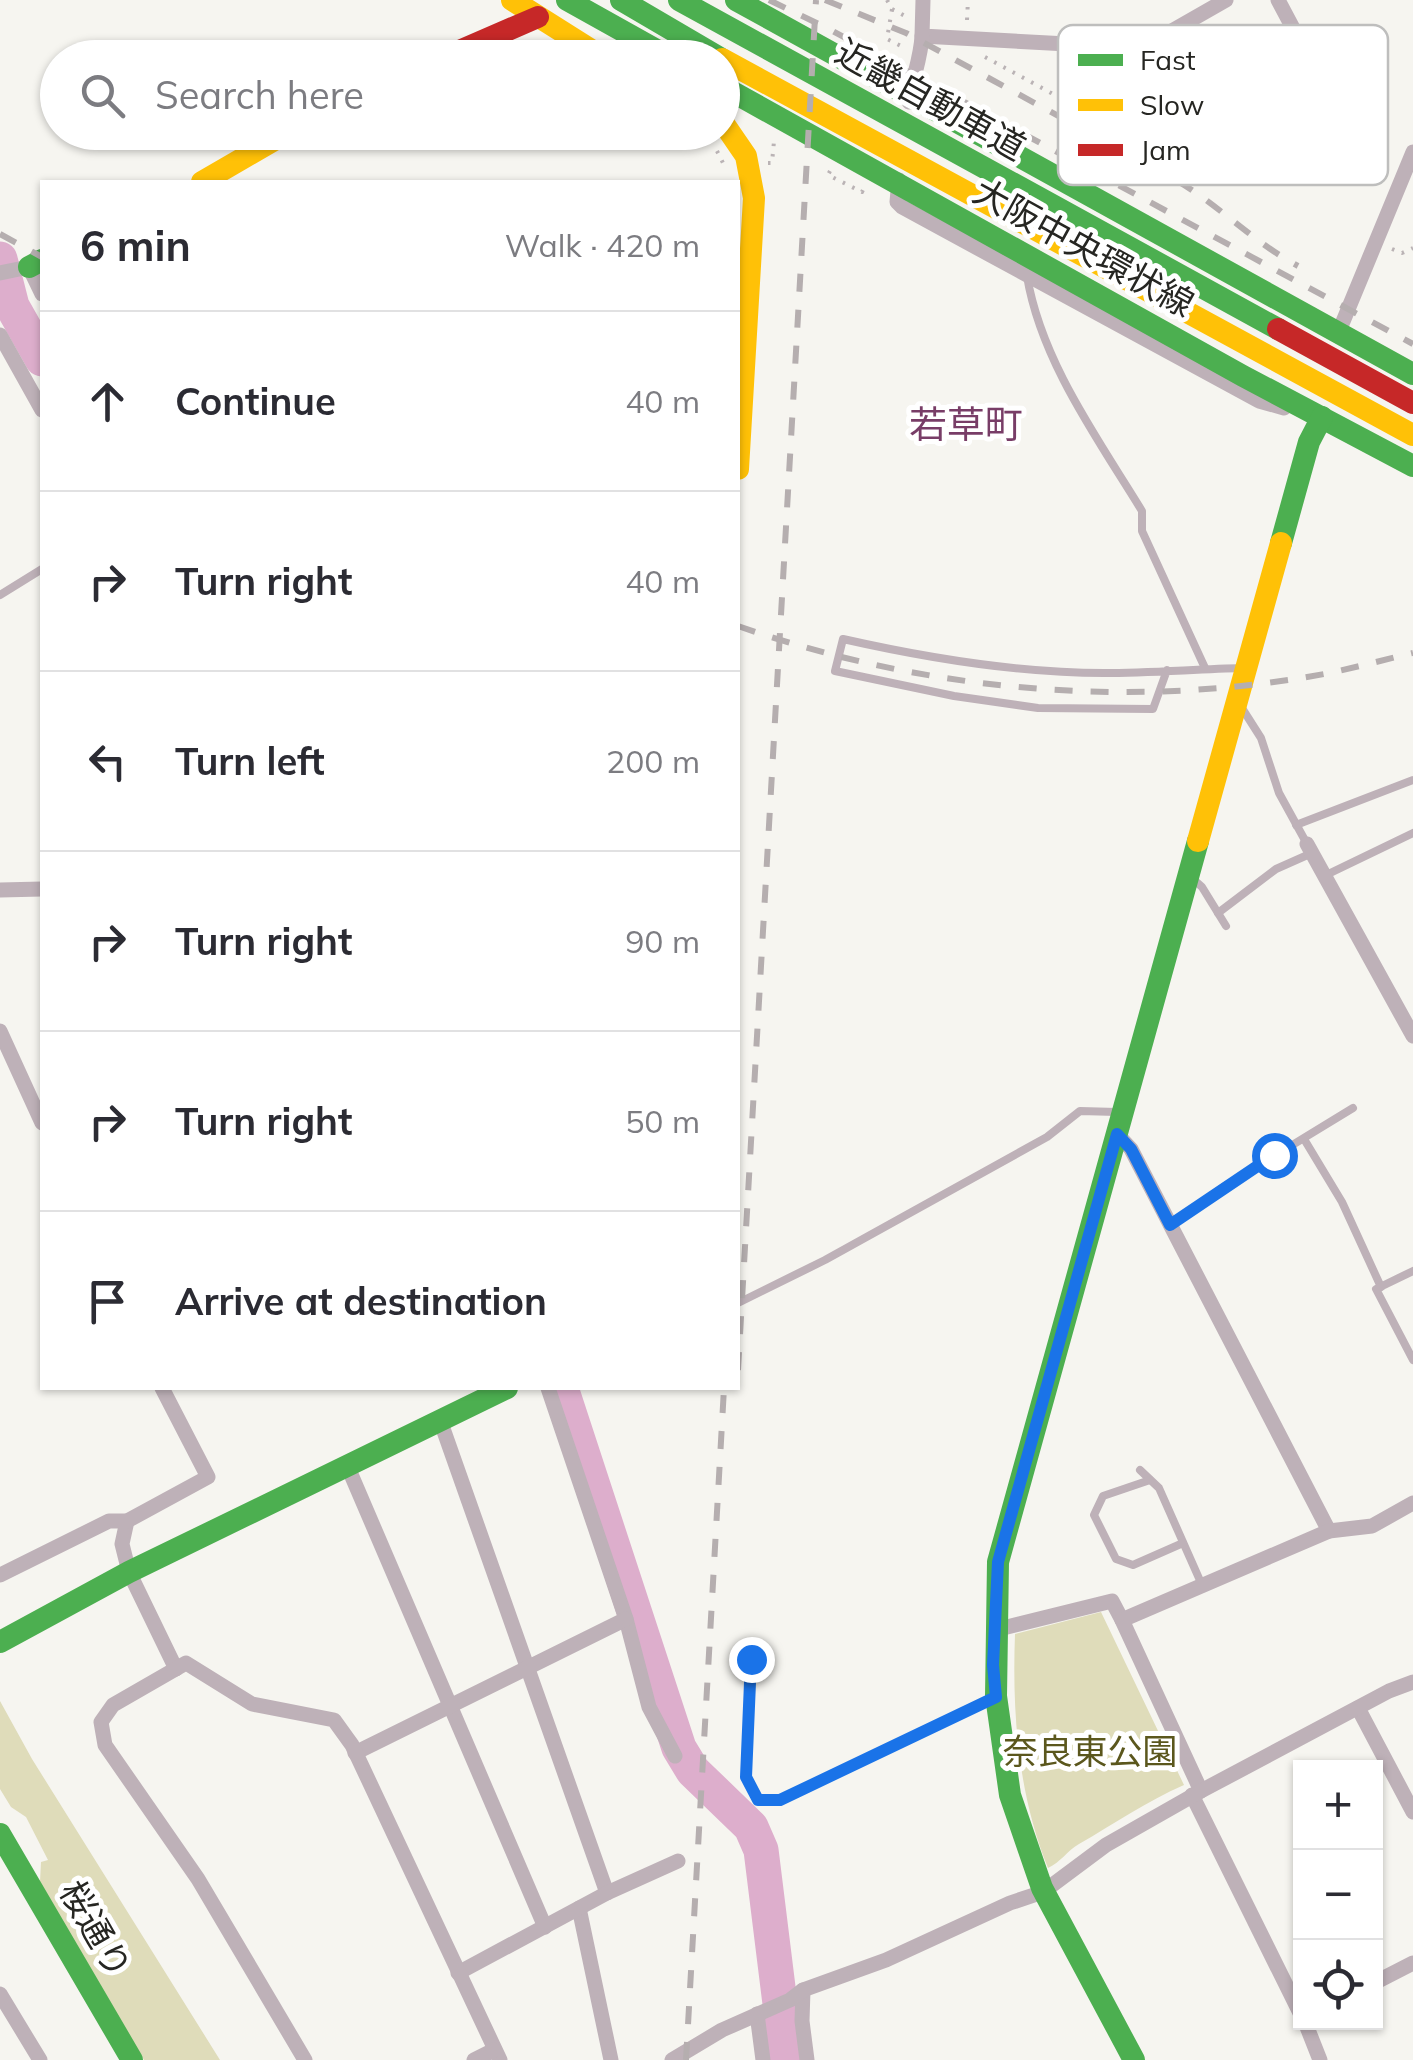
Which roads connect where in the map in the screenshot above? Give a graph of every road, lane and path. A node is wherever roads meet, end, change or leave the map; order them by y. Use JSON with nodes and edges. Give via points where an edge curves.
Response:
{"nodes":[{"id":1,"x":512,"y":0,"type":"edge"},
{"id":2,"x":567,"y":0,"type":"edge"},
{"id":3,"x":621,"y":0,"type":"edge"},
{"id":4,"x":676,"y":0,"type":"edge"},
{"id":5,"x":736,"y":0,"type":"edge"},
{"id":6,"x":887,"y":0,"type":"edge"},
{"id":7,"x":923,"y":0,"type":"edge"},
{"id":8,"x":968,"y":0,"type":"edge"},
{"id":9,"x":1226,"y":0,"type":"edge"},
{"id":10,"x":1278,"y":0,"type":"edge"},
{"id":11,"x":538,"y":17,"type":"junction"},
{"id":12,"x":1182,"y":25,"type":"edge"},
{"id":13,"x":1291,"y":25,"type":"edge"},
{"id":14,"x":966,"y":27,"type":"dead end"},
{"id":15,"x":922,"y":36,"type":"junction"},
{"id":16,"x":485,"y":40,"type":"edge"},
{"id":17,"x":575,"y":40,"type":"edge"},
{"id":18,"x":639,"y":40,"type":"edge"},
{"id":19,"x":653,"y":40,"type":"edge"},
{"id":20,"x":691,"y":40,"type":"edge"},
{"id":21,"x":1058,"y":45,"type":"edge"},
{"id":22,"x":907,"y":49,"type":"dead end"},
{"id":23,"x":979,"y":54,"type":"dead end"},
{"id":24,"x":740,"y":68,"type":"edge"},
{"id":25,"x":911,"y":89,"type":"junction"},
{"id":26,"x":740,"y":97,"type":"edge"},
{"id":27,"x":1058,"y":97,"type":"edge"},
{"id":28,"x":740,"y":141,"type":"edge"},
{"id":29,"x":252,"y":150,"type":"edge"},
{"id":30,"x":717,"y":150,"type":"edge"},
{"id":31,"x":1413,"y":152,"type":"edge"},
{"id":32,"x":1058,"y":169,"type":"edge"},
{"id":33,"x":828,"y":175,"type":"dead end"},
{"id":34,"x":1058,"y":179,"type":"edge"},
{"id":35,"x":205,"y":180,"type":"edge"},
{"id":36,"x":731,"y":180,"type":"edge"},
{"id":37,"x":865,"y":185,"type":"dead end"},
{"id":38,"x":1068,"y":185,"type":"edge"},
{"id":39,"x":1087,"y":185,"type":"edge"},
{"id":40,"x":1388,"y":247,"type":"dead end"},
{"id":41,"x":1413,"y":248,"type":"edge"},
{"id":42,"x":30,"y":265,"type":"edge"},
{"id":43,"x":1028,"y":266,"type":"junction"},
{"id":44,"x":0,"y":272,"type":"edge"},
{"id":45,"x":744,"y":272,"type":"edge"},
{"id":46,"x":40,"y":289,"type":"edge"},
{"id":47,"x":1342,"y":324,"type":"junction"},
{"id":48,"x":0,"y":335,"type":"edge"},
{"id":49,"x":1408,"y":372,"type":"edge"},
{"id":50,"x":1413,"y":402,"type":"edge"},
{"id":51,"x":740,"y":403,"type":"edge"},
{"id":52,"x":40,"y":406,"type":"edge"},
{"id":53,"x":1322,"y":417,"type":"junction"},
{"id":54,"x":1413,"y":435,"type":"edge"},
{"id":55,"x":1413,"y":466,"type":"edge"},
{"id":56,"x":40,"y":570,"type":"edge"},
{"id":57,"x":0,"y":595,"type":"edge"},
{"id":58,"x":1204,"y":668,"type":"junction"},
{"id":59,"x":1248,"y":668,"type":"junction"},
{"id":60,"x":1167,"y":670,"type":"junction"},
{"id":61,"x":1238,"y":701,"type":"junction"},
{"id":62,"x":1413,"y":780,"type":"edge"},
{"id":63,"x":1296,"y":825,"type":"junction"},
{"id":64,"x":1413,"y":833,"type":"edge"},
{"id":65,"x":1309,"y":849,"type":"junction"},
{"id":66,"x":1190,"y":876,"type":"junction"},
{"id":67,"x":1324,"y":876,"type":"junction"},
{"id":68,"x":40,"y":889,"type":"edge"},
{"id":69,"x":0,"y":890,"type":"edge"},
{"id":70,"x":1218,"y":913,"type":"junction"},
{"id":71,"x":1226,"y":926,"type":"dead end"},
{"id":72,"x":0,"y":1032,"type":"edge"},
{"id":73,"x":1413,"y":1036,"type":"edge"},
{"id":74,"x":1353,"y":1108,"type":"dead end"},
{"id":75,"x":40,"y":1118,"type":"edge"},
{"id":76,"x":1120,"y":1123,"type":"junction"},
{"id":77,"x":1304,"y":1139,"type":"junction"},
{"id":78,"x":1170,"y":1225,"type":"junction"},
{"id":79,"x":1413,"y":1270,"type":"edge"},
{"id":80,"x":1382,"y":1286,"type":"junction"},
{"id":81,"x":740,"y":1302,"type":"edge"},
{"id":82,"x":1413,"y":1360,"type":"edge"},
{"id":83,"x":163,"y":1390,"type":"edge"},
{"id":84,"x":502,"y":1390,"type":"edge"},
{"id":85,"x":549,"y":1390,"type":"edge"},
{"id":86,"x":440,"y":1420,"type":"junction"},
{"id":87,"x":347,"y":1466,"type":"junction"},
{"id":88,"x":1140,"y":1470,"type":"dead end"},
{"id":89,"x":1150,"y":1480,"type":"junction"},
{"id":90,"x":1413,"y":1503,"type":"edge"},
{"id":91,"x":127,"y":1521,"type":"junction"},
{"id":92,"x":1329,"y":1531,"type":"junction"},
{"id":93,"x":1184,"y":1543,"type":"junction"},
{"id":94,"x":129,"y":1572,"type":"junction"},
{"id":95,"x":0,"y":1575,"type":"edge"},
{"id":96,"x":1202,"y":1585,"type":"junction"},
{"id":97,"x":626,"y":1619,"type":"junction"},
{"id":98,"x":1122,"y":1620,"type":"junction"},
{"id":99,"x":995,"y":1630,"type":"junction"},
{"id":100,"x":0,"y":1642,"type":"edge"},
{"id":101,"x":751,"y":1659,"type":"dead end"},
{"id":102,"x":176,"y":1668,"type":"junction"},
{"id":103,"x":528,"y":1668,"type":"junction"},
{"id":104,"x":1413,"y":1682,"type":"edge"},
{"id":105,"x":996,"y":1697,"type":"junction"},
{"id":106,"x":450,"y":1706,"type":"junction"},
{"id":107,"x":1358,"y":1708,"type":"junction"},
{"id":108,"x":356,"y":1753,"type":"junction"},
{"id":109,"x":676,"y":1756,"type":"dead end"},
{"id":110,"x":1196,"y":1793,"type":"junction"},
{"id":111,"x":1413,"y":1812,"type":"edge"},
{"id":112,"x":0,"y":1834,"type":"edge"},
{"id":113,"x":678,"y":1861,"type":"dead end"},
{"id":114,"x":1044,"y":1892,"type":"junction"},
{"id":115,"x":606,"y":1893,"type":"junction"},
{"id":116,"x":579,"y":1908,"type":"junction"},
{"id":117,"x":544,"y":1926,"type":"junction"},
{"id":118,"x":1413,"y":1963,"type":"edge"},
{"id":119,"x":458,"y":1973,"type":"junction"},
{"id":120,"x":1383,"y":1978,"type":"edge"},
{"id":121,"x":0,"y":1994,"type":"edge"},
{"id":122,"x":797,"y":1995,"type":"junction"},
{"id":123,"x":1293,"y":1998,"type":"edge"},
{"id":124,"x":757,"y":2014,"type":"junction"},
{"id":125,"x":16,"y":2025,"type":"junction"},
{"id":126,"x":1308,"y":2030,"type":"edge"},
{"id":127,"x":0,"y":2033,"type":"edge"},
{"id":128,"x":497,"y":2055,"type":"edge"},
{"id":129,"x":40,"y":2060,"type":"edge"},
{"id":130,"x":132,"y":2060,"type":"edge"},
{"id":131,"x":305,"y":2060,"type":"edge"},
{"id":132,"x":474,"y":2060,"type":"edge"},
{"id":133,"x":611,"y":2060,"type":"edge"},
{"id":134,"x":672,"y":2060,"type":"edge"},
{"id":135,"x":763,"y":2060,"type":"edge"},
{"id":136,"x":807,"y":2060,"type":"edge"},
{"id":137,"x":1134,"y":2060,"type":"edge"},
{"id":138,"x":1320,"y":2060,"type":"edge"}],
"edges":[{"from":1,"to":11,"type":"main road"},
{"from":2,"to":18,"type":"main road"},
{"from":3,"to":20,"type":"main road","name":"近畿自動車道"},
{"from":4,"to":19,"type":"street"},
{"from":4,"to":50,"type":"main road","name":"近畿自動車道"},
{"from":5,"to":34,"type":"main road","name":"大阪中央環状線"},
{"from":6,"to":22,"type":"path","via":[[887,39]]},
{"from":7,"to":15,"type":"street"},
{"from":8,"to":14,"type":"path"},
{"from":9,"to":12,"type":"street"},
{"from":10,"to":13,"type":"street"},
{"from":11,"to":16,"type":"main road"},
{"from":11,"to":17,"type":"main road"},
{"from":15,"to":21,"type":"street"},
{"from":15,"to":25,"type":"street"},
{"from":23,"to":27,"type":"path"},
{"from":24,"to":54,"type":"main road","name":"近畿自動車道"},
{"from":25,"to":32,"type":"street"},
{"from":25,"to":43,"type":"street","via":[[898,202],[930,224]]},
{"from":26,"to":43,"type":"main road","name":"大阪中央環状線"},
{"from":28,"to":45,"type":"main road","via":[[753,177]]},
{"from":29,"to":35,"type":"main road"},
{"from":30,"to":36,"type":"path"},
{"from":31,"to":47,"type":"street"},
{"from":33,"to":37,"type":"path","via":[[862,192]]},
{"from":38,"to":49,"type":"main road","name":"大阪中央環状線"},
{"from":39,"to":47,"type":"street"},
{"from":40,"to":41,"type":"path","via":[[1402,253]]},
{"from":42,"to":44,"type":"street"},
{"from":42,"to":46,"type":"street"},
{"from":43,"to":53,"type":"main road","name":"大阪中央環状線"},
{"from":43,"to":58,"type":"lane","via":[[1032,308],[1066,384],[1142,511],[1142,530]]},
{"from":45,"to":51,"type":"main road"},
{"from":47,"to":49,"type":"street"},
{"from":48,"to":52,"type":"street"},
{"from":53,"to":55,"type":"main road","name":"大阪中央環状線"},
{"from":53,"to":59,"type":"main road","via":[[1309,442]]},
{"from":56,"to":57,"type":"lane"},
{"from":58,"to":59,"type":"lane"},
{"from":58,"to":60,"type":"lane"},
{"from":59,"to":61,"type":"main road"},
{"from":60,"to":60,"type":"lane","via":[[1031,670],[842,639],[835,671],[1038,708],[1153,710]]},
{"from":61,"to":63,"type":"lane","via":[[1261,738]]},
{"from":61,"to":66,"type":"main road"},
{"from":62,"to":63,"type":"lane"},
{"from":63,"to":65,"type":"lane"},
{"from":64,"to":67,"type":"lane"},
{"from":65,"to":67,"type":"street"},
{"from":65,"to":70,"type":"lane"},
{"from":66,"to":70,"type":"lane"},
{"from":66,"to":76,"type":"main road"},
{"from":67,"to":73,"type":"street"},
{"from":68,"to":69,"type":"street"},
{"from":70,"to":71,"type":"lane"},
{"from":72,"to":75,"type":"street"},
{"from":74,"to":77,"type":"lane"},
{"from":76,"to":78,"type":"street"},
{"from":76,"to":81,"type":"lane","via":[[1080,1111],[1047,1137]]},
{"from":76,"to":99,"type":"main road","via":[[998,1562]]},
{"from":77,"to":78,"type":"lane"},
{"from":77,"to":80,"type":"lane"},
{"from":78,"to":92,"type":"street"},
{"from":79,"to":80,"type":"lane"},
{"from":80,"to":82,"type":"lane","via":[[1376,1289]]},
{"from":83,"to":91,"type":"street","via":[[208,1477]]},
{"from":84,"to":86,"type":"main road"},
{"from":85,"to":97,"type":"street"},
{"from":86,"to":87,"type":"main road"},
{"from":86,"to":103,"type":"street"},
{"from":87,"to":94,"type":"main road"},
{"from":87,"to":106,"type":"street"},
{"from":88,"to":89,"type":"lane"},
{"from":89,"to":93,"type":"lane"},
{"from":89,"to":93,"type":"lane","via":[[1103,1496],[1094,1516],[1116,1559],[1133,1565]]},
{"from":90,"to":92,"type":"street","via":[[1372,1526]]},
{"from":91,"to":94,"type":"street","via":[[122,1544]]},
{"from":91,"to":95,"type":"street","via":[[108,1521]]},
{"from":92,"to":96,"type":"street"},
{"from":93,"to":96,"type":"lane"},
{"from":94,"to":100,"type":"main road"},
{"from":94,"to":102,"type":"street"},
{"from":96,"to":98,"type":"street"},
{"from":97,"to":103,"type":"street"},
{"from":97,"to":109,"type":"street","via":[[649,1707]]},
{"from":98,"to":99,"type":"street","via":[[1112,1601]]},
{"from":98,"to":110,"type":"street"},
{"from":99,"to":105,"type":"main road"},
{"from":101,"to":105,"type":"lane","via":[[746,1777],[758,1800],[780,1800]]},
{"from":102,"to":108,"type":"street","via":[[186,1663],[252,1704],[334,1720]]},
{"from":102,"to":131,"type":"street","via":[[114,1705],[100,1722],[106,1745],[198,1878]]},
{"from":103,"to":106,"type":"street"},
{"from":103,"to":115,"type":"street"},
{"from":104,"to":107,"type":"street"},
{"from":105,"to":114,"type":"main road","via":[[1018,1826]]},
{"from":106,"to":108,"type":"street"},
{"from":106,"to":117,"type":"street"},
{"from":107,"to":110,"type":"street"},
{"from":107,"to":111,"type":"street"},
{"from":108,"to":119,"type":"street"},
{"from":110,"to":114,"type":"street","via":[[1106,1845]]},
{"from":110,"to":123,"type":"street"},
{"from":112,"to":130,"type":"main road","name":"桜通り"},
{"from":113,"to":115,"type":"street"},
{"from":114,"to":122,"type":"street"},
{"from":114,"to":137,"type":"main road"},
{"from":115,"to":116,"type":"street"},
{"from":116,"to":117,"type":"street"},
{"from":116,"to":133,"type":"street"},
{"from":117,"to":119,"type":"street"},
{"from":118,"to":120,"type":"street"},
{"from":119,"to":128,"type":"street"},
{"from":121,"to":125,"type":"street"},
{"from":122,"to":124,"type":"street"},
{"from":122,"to":136,"type":"street"},
{"from":124,"to":134,"type":"street"},
{"from":124,"to":135,"type":"street"},
{"from":125,"to":127,"type":"street"},
{"from":125,"to":129,"type":"street"},
{"from":126,"to":138,"type":"street"},
{"from":128,"to":132,"type":"street"}]}
